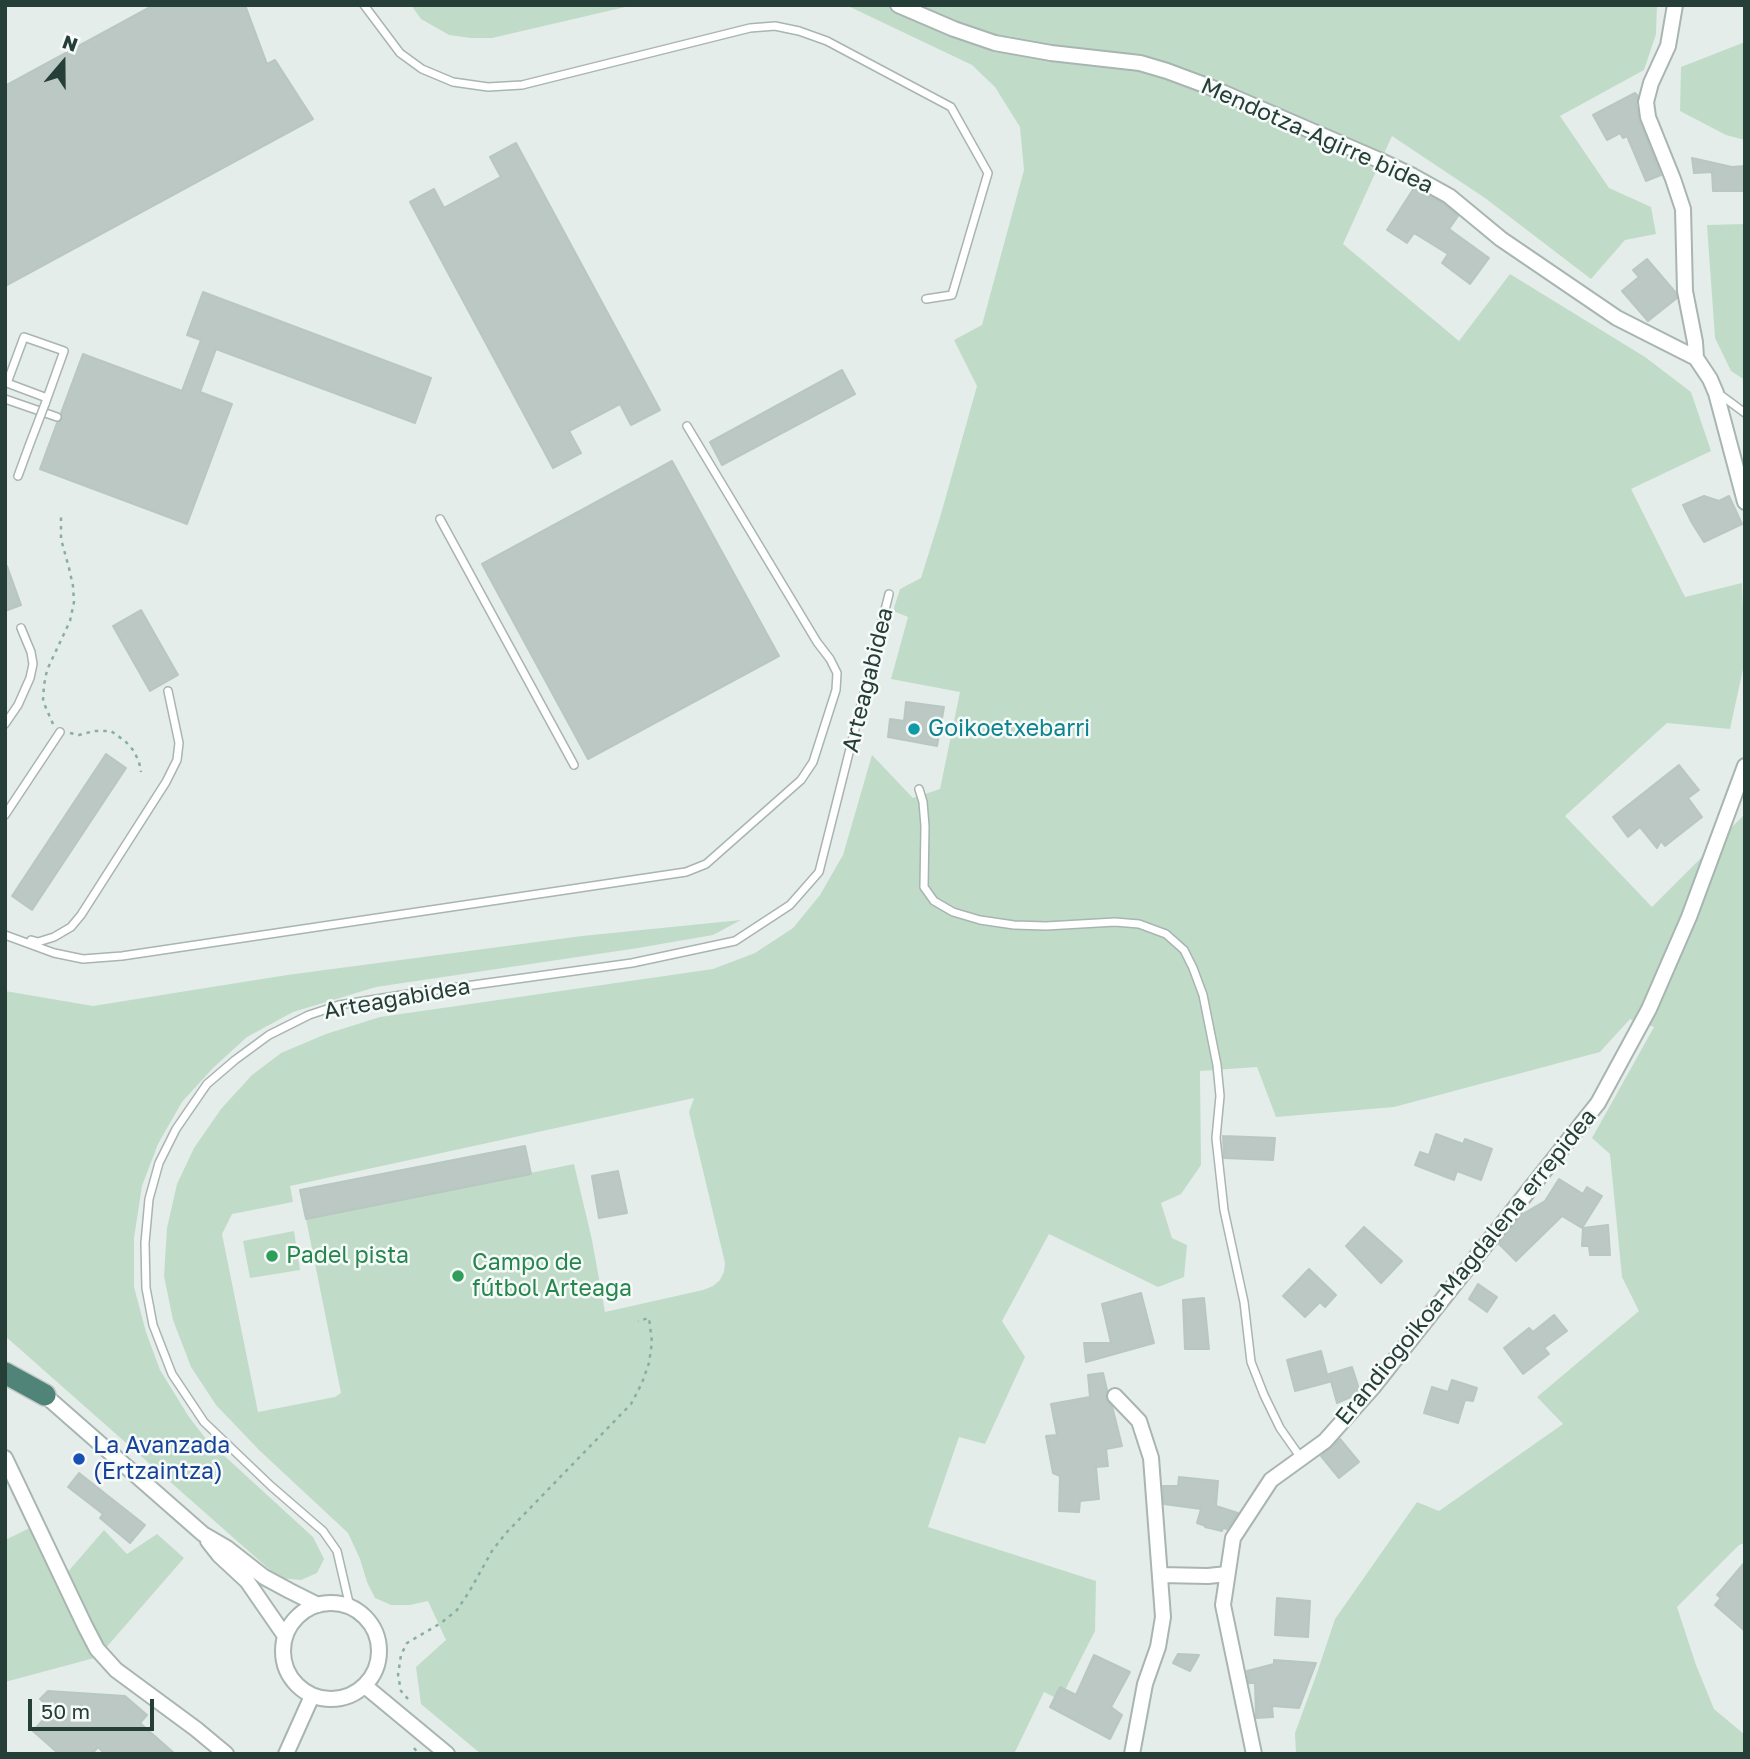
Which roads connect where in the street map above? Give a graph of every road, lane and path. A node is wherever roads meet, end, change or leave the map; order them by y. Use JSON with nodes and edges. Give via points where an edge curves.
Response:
{"nodes":[{"id":1,"x":365,"y":5,"type":"edge"},
{"id":2,"x":898,"y":5,"type":"edge"},
{"id":3,"x":1675,"y":5,"type":"edge"},
{"id":4,"x":926,"y":299,"type":"dead end"},
{"id":5,"x":1696,"y":358,"type":"junction"},
{"id":6,"x":1716,"y":393,"type":"junction"},
{"id":7,"x":5,"y":399,"type":"edge"},
{"id":8,"x":46,"y":401,"type":"junction"},
{"id":9,"x":1745,"y":413,"type":"edge"},
{"id":10,"x":57,"y":417,"type":"dead end"},
{"id":11,"x":687,"y":426,"type":"dead end"},
{"id":12,"x":18,"y":476,"type":"dead end"},
{"id":13,"x":1745,"y":502,"type":"edge"},
{"id":14,"x":61,"y":513,"type":"dead end"},
{"id":15,"x":440,"y":519,"type":"dead end"},
{"id":16,"x":889,"y":594,"type":"dead end"},
{"id":17,"x":21,"y":628,"type":"dead end"},
{"id":18,"x":169,"y":691,"type":"dead end"},
{"id":19,"x":5,"y":724,"type":"edge"},
{"id":20,"x":60,"y":732,"type":"junction"},
{"id":21,"x":574,"y":765,"type":"dead end"},
{"id":22,"x":1745,"y":766,"type":"edge"},
{"id":23,"x":141,"y":772,"type":"dead end"},
{"id":24,"x":919,"y":789,"type":"dead end"},
{"id":25,"x":5,"y":816,"type":"edge"},
{"id":26,"x":9,"y":936,"type":"edge"},
{"id":27,"x":638,"y":1321,"type":"dead end"},
{"id":28,"x":5,"y":1361,"type":"edge"},
{"id":29,"x":5,"y":1373,"type":"edge"},
{"id":30,"x":44,"y":1395,"type":"junction"},
{"id":31,"x":1115,"y":1396,"type":"dead end"},
{"id":32,"x":5,"y":1458,"type":"edge"},
{"id":33,"x":1301,"y":1458,"type":"junction"},
{"id":34,"x":203,"y":1534,"type":"junction"},
{"id":35,"x":1227,"y":1574,"type":"junction"},
{"id":36,"x":1160,"y":1575,"type":"junction"},
{"id":37,"x":318,"y":1605,"type":"junction"},
{"id":38,"x":350,"y":1607,"type":"junction"},
{"id":39,"x":285,"y":1636,"type":"junction"},
{"id":40,"x":365,"y":1686,"type":"junction"},
{"id":41,"x":312,"y":1696,"type":"junction"},
{"id":42,"x":408,"y":1699,"type":"dead end"},
{"id":43,"x":411,"y":1746,"type":"dead end"},
{"id":44,"x":226,"y":1754,"type":"edge"},
{"id":45,"x":286,"y":1754,"type":"edge"},
{"id":46,"x":419,"y":1754,"type":"edge"},
{"id":47,"x":447,"y":1754,"type":"edge"},
{"id":48,"x":1132,"y":1754,"type":"edge"},
{"id":49,"x":1254,"y":1754,"type":"edge"}],
"edges":[{"from":1,"to":4,"type":"lane","via":[[400,53],[422,69],[453,82],[488,87],[522,85],[750,28],[799,30],[827,41],[951,107],[988,173],[953,295]]},
{"from":2,"to":5,"type":"street","name":"Mendotza-Agirre bidea","via":[[995,43],[1140,63],[1167,71],[1379,160],[1449,196],[1501,239],[1617,318]]},
{"from":3,"to":5,"type":"street","via":[[1668,46],[1646,102],[1682,209],[1685,291]]},
{"from":5,"to":6,"type":"street"},
{"from":6,"to":9,"type":"lane"},
{"from":6,"to":13,"type":"street"},
{"from":7,"to":10,"type":"lane"},
{"from":8,"to":8,"type":"lane","via":[[64,352],[24,337],[7,383]]},
{"from":8,"to":12,"type":"lane","bridge":true},
{"from":11,"to":26,"type":"lane","via":[[836,673],[836,690],[813,762],[801,780],[706,864],[686,872],[122,956],[83,959]]},
{"from":14,"to":20,"type":"path","via":[[61,539],[74,602],[47,670],[43,701]]},
{"from":15,"to":21,"type":"lane"},
{"from":16,"to":38,"type":"lane","name":"Arteagabidea","via":[[819,872],[790,905],[735,941],[632,963],[339,1005],[309,1014],[269,1035],[207,1084],[176,1129],[159,1163],[149,1199],[146,1288],[153,1325],[172,1374],[204,1422],[323,1531],[337,1551]]},
{"from":17,"to":19,"type":"lane","via":[[31,652],[32,671]]},
{"from":18,"to":26,"type":"lane","via":[[179,743],[177,760],[81,915],[71,927],[38,942]]},
{"from":20,"to":23,"type":"path","via":[[111,731],[134,751]]},
{"from":20,"to":25,"type":"lane"},
{"from":22,"to":33,"type":"street","name":"Erandiogoikoa-Magdalena errepidea","via":[[1649,1009],[1598,1103],[1374,1386],[1325,1441]]},
{"from":24,"to":33,"type":"lane","via":[[925,826],[924,887],[934,901],[953,912],[1014,925],[1139,924],[1166,934],[1184,950],[1203,995],[1217,1065],[1216,1138],[1251,1362],[1280,1428]]},
{"from":27,"to":42,"type":"path","via":[[649,1318],[652,1342],[649,1363],[631,1404],[506,1533],[457,1610],[407,1643],[398,1675]]},
{"from":28,"to":30,"type":"street"},
{"from":29,"to":30,"type":"highway"},
{"from":30,"to":34,"type":"street"},
{"from":31,"to":36,"type":"street","via":[[1139,1421],[1151,1458]]},
{"from":32,"to":44,"type":"street","via":[[97,1649],[116,1670]]},
{"from":33,"to":35,"type":"street","name":"Erandiogoikoa-Magdalena errepidea","via":[[1272,1480],[1233,1538]]},
{"from":34,"to":37,"type":"street","via":[[264,1577]]},
{"from":34,"to":39,"type":"street","via":[[247,1581]]},
{"from":35,"to":36,"type":"street"},
{"from":35,"to":49,"type":"street","name":"Erandiogoikoa-Magdalena errepidea","via":[[1223,1605]]},
{"from":36,"to":48,"type":"street","via":[[1163,1617]]},
{"from":37,"to":38,"type":"street"},
{"from":37,"to":39,"type":"street","via":[[292,1622]]},
{"from":38,"to":40,"type":"street","via":[[370,1623],[379,1648],[378,1662]]},
{"from":39,"to":41,"type":"street","via":[[282,1650],[290,1678]]},
{"from":40,"to":41,"type":"street","via":[[340,1699]]},
{"from":40,"to":47,"type":"street"},
{"from":41,"to":45,"type":"street"},
{"from":43,"to":46,"type":"path"}]}
